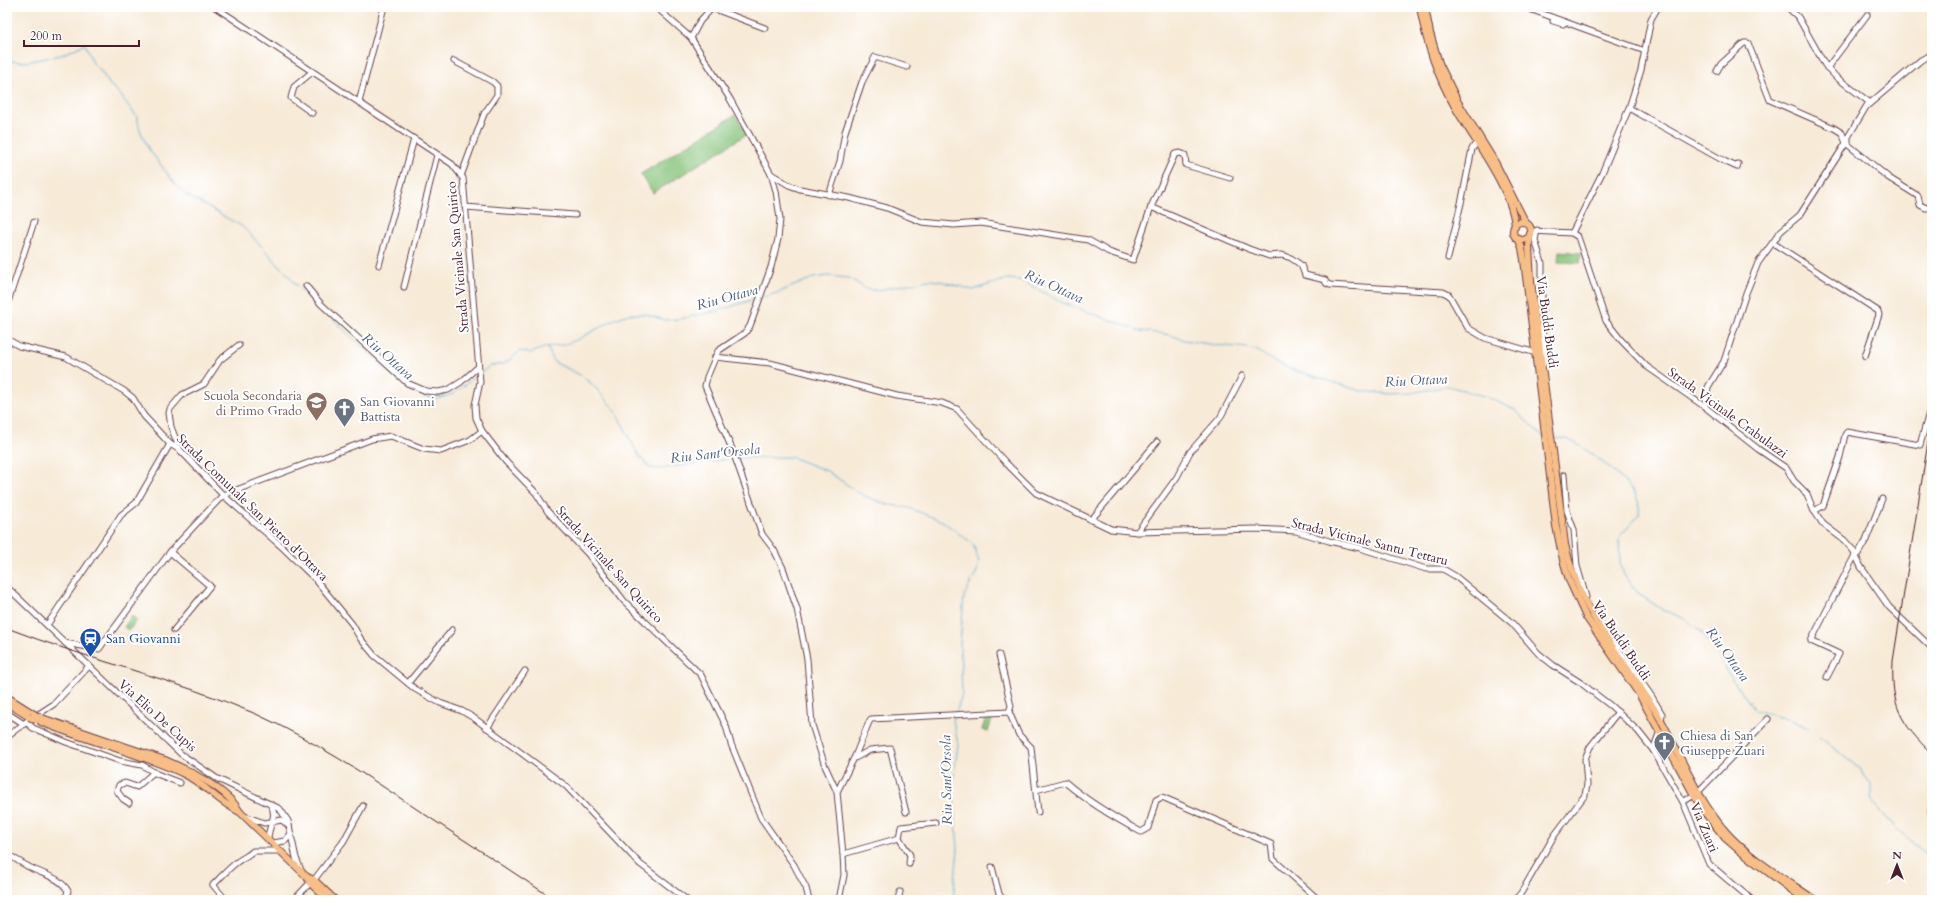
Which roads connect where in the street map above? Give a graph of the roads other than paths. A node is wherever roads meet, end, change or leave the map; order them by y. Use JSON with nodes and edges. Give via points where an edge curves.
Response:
{"nodes":[{"id":1,"x":215,"y":7,"type":"edge"},
{"id":2,"x":384,"y":7,"type":"edge"},
{"id":3,"x":656,"y":7,"type":"edge"},
{"id":4,"x":1420,"y":7,"type":"edge"},
{"id":5,"x":1425,"y":7,"type":"edge"},
{"id":6,"x":1524,"y":7,"type":"edge"},
{"id":7,"x":1658,"y":7,"type":"edge"},
{"id":8,"x":1787,"y":7,"type":"edge"},
{"id":9,"x":713,"y":8,"type":"edge"},
{"id":10,"x":1867,"y":15,"type":"dead end"},
{"id":11,"x":1553,"y":21,"type":"dead end"},
{"id":12,"x":766,"y":28,"type":"dead end"},
{"id":13,"x":691,"y":38,"type":"junction"},
{"id":14,"x":1645,"y":52,"type":"junction"},
{"id":15,"x":1932,"y":54,"type":"edge"},
{"id":16,"x":454,"y":61,"type":"dead end"},
{"id":17,"x":907,"y":67,"type":"dead end"},
{"id":18,"x":1827,"y":68,"type":"junction"},
{"id":19,"x":1717,"y":71,"type":"dead end"},
{"id":20,"x":312,"y":72,"type":"junction"},
{"id":21,"x":359,"y":102,"type":"junction"},
{"id":22,"x":1868,"y":105,"type":"junction"},
{"id":23,"x":1629,"y":108,"type":"junction"},
{"id":24,"x":312,"y":113,"type":"dead end"},
{"id":25,"x":414,"y":139,"type":"junction"},
{"id":26,"x":1477,"y":142,"type":"junction"},
{"id":27,"x":1847,"y":143,"type":"junction"},
{"id":28,"x":437,"y":155,"type":"junction"},
{"id":29,"x":1738,"y":164,"type":"dead end"},
{"id":30,"x":771,"y":174,"type":"junction"},
{"id":31,"x":461,"y":176,"type":"junction"},
{"id":32,"x":1230,"y":178,"type":"dead end"},
{"id":33,"x":829,"y":195,"type":"junction"},
{"id":34,"x":465,"y":207,"type":"junction"},
{"id":35,"x":1151,"y":207,"type":"junction"},
{"id":36,"x":1932,"y":207,"type":"edge"},
{"id":37,"x":575,"y":215,"type":"dead end"},
{"id":38,"x":34,"y":222,"type":"dead end"},
{"id":39,"x":1526,"y":223,"type":"junction"},
{"id":40,"x":1515,"y":227,"type":"junction"},
{"id":41,"x":1533,"y":232,"type":"junction"},
{"id":42,"x":1572,"y":233,"type":"junction"},
{"id":43,"x":1518,"y":238,"type":"junction"},
{"id":44,"x":1773,"y":243,"type":"junction"},
{"id":45,"x":1448,"y":258,"type":"dead end"},
{"id":46,"x":379,"y":265,"type":"dead end"},
{"id":47,"x":306,"y":286,"type":"dead end"},
{"id":48,"x":404,"y":287,"type":"dead end"},
{"id":49,"x":7,"y":306,"type":"edge"},
{"id":50,"x":1535,"y":308,"type":"junction"},
{"id":51,"x":1542,"y":313,"type":"junction"},
{"id":52,"x":7,"y":339,"type":"edge"},
{"id":53,"x":239,"y":345,"type":"dead end"},
{"id":54,"x":1536,"y":353,"type":"junction"},
{"id":55,"x":1865,"y":356,"type":"dead end"},
{"id":56,"x":715,"y":357,"type":"junction"},
{"id":57,"x":1543,"y":366,"type":"junction"},
{"id":58,"x":478,"y":372,"type":"junction"},
{"id":59,"x":1242,"y":376,"type":"dead end"},
{"id":60,"x":1932,"y":402,"type":"edge"},
{"id":61,"x":1705,"y":407,"type":"junction"},
{"id":62,"x":482,"y":431,"type":"junction"},
{"id":63,"x":1548,"y":432,"type":"junction"},
{"id":64,"x":1157,"y":442,"type":"dead end"},
{"id":65,"x":170,"y":444,"type":"junction"},
{"id":66,"x":1550,"y":447,"type":"junction"},
{"id":67,"x":180,"y":450,"type":"junction"},
{"id":68,"x":1564,"y":475,"type":"dead end"},
{"id":69,"x":223,"y":495,"type":"junction"},
{"id":70,"x":1882,"y":499,"type":"dead end"},
{"id":71,"x":1814,"y":511,"type":"junction"},
{"id":72,"x":1091,"y":520,"type":"junction"},
{"id":73,"x":1137,"y":532,"type":"junction"},
{"id":74,"x":170,"y":552,"type":"junction"},
{"id":75,"x":1567,"y":555,"type":"junction"},
{"id":76,"x":1856,"y":556,"type":"junction"},
{"id":77,"x":1577,"y":566,"type":"junction"},
{"id":78,"x":7,"y":587,"type":"edge"},
{"id":79,"x":47,"y":625,"type":"junction"},
{"id":80,"x":174,"y":630,"type":"dead end"},
{"id":81,"x":452,"y":630,"type":"dead end"},
{"id":82,"x":65,"y":643,"type":"junction"},
{"id":83,"x":1932,"y":648,"type":"edge"},
{"id":84,"x":999,"y":655,"type":"dead end"},
{"id":85,"x":89,"y":666,"type":"junction"},
{"id":86,"x":525,"y":671,"type":"dead end"},
{"id":87,"x":1827,"y":677,"type":"dead end"},
{"id":88,"x":408,"y":683,"type":"junction"},
{"id":89,"x":7,"y":697,"type":"edge"},
{"id":90,"x":7,"y":703,"type":"edge"},
{"id":91,"x":1009,"y":712,"type":"junction"},
{"id":92,"x":1618,"y":712,"type":"junction"},
{"id":93,"x":7,"y":713,"type":"edge"},
{"id":94,"x":1661,"y":717,"type":"junction"},
{"id":95,"x":31,"y":719,"type":"junction"},
{"id":96,"x":1768,"y":719,"type":"dead end"},
{"id":97,"x":487,"y":728,"type":"junction"},
{"id":98,"x":1660,"y":732,"type":"junction"},
{"id":99,"x":7,"y":736,"type":"edge"},
{"id":100,"x":1653,"y":750,"type":"junction"},
{"id":101,"x":854,"y":759,"type":"junction"},
{"id":102,"x":154,"y":772,"type":"junction"},
{"id":103,"x":180,"y":782,"type":"dead end"},
{"id":104,"x":1036,"y":790,"type":"junction"},
{"id":105,"x":837,"y":792,"type":"junction"},
{"id":106,"x":1696,"y":794,"type":"junction"},
{"id":107,"x":268,"y":802,"type":"junction"},
{"id":108,"x":1683,"y":802,"type":"junction"},
{"id":109,"x":129,"y":803,"type":"dead end"},
{"id":110,"x":363,"y":806,"type":"dead end"},
{"id":111,"x":906,"y":812,"type":"dead end"},
{"id":112,"x":1038,"y":812,"type":"dead end"},
{"id":113,"x":242,"y":814,"type":"junction"},
{"id":114,"x":273,"y":823,"type":"junction"},
{"id":115,"x":936,"y":823,"type":"dead end"},
{"id":116,"x":290,"y":826,"type":"junction"},
{"id":117,"x":291,"y":834,"type":"junction"},
{"id":118,"x":899,"y":838,"type":"junction"},
{"id":119,"x":270,"y":841,"type":"junction"},
{"id":120,"x":280,"y":851,"type":"junction"},
{"id":121,"x":7,"y":854,"type":"edge"},
{"id":122,"x":843,"y":854,"type":"junction"},
{"id":123,"x":909,"y":864,"type":"dead end"},
{"id":124,"x":992,"y":867,"type":"dead end"},
{"id":125,"x":302,"y":871,"type":"junction"},
{"id":126,"x":311,"y":880,"type":"junction"},
{"id":127,"x":900,"y":892,"type":"dead end"},
{"id":128,"x":65,"y":900,"type":"edge"},
{"id":129,"x":226,"y":900,"type":"edge"},
{"id":130,"x":294,"y":900,"type":"edge"},
{"id":131,"x":328,"y":900,"type":"edge"},
{"id":132,"x":335,"y":900,"type":"edge"},
{"id":133,"x":687,"y":900,"type":"edge"},
{"id":134,"x":809,"y":900,"type":"edge"},
{"id":135,"x":839,"y":900,"type":"edge"},
{"id":136,"x":898,"y":900,"type":"edge"},
{"id":137,"x":1003,"y":900,"type":"edge"},
{"id":138,"x":1319,"y":900,"type":"edge"},
{"id":139,"x":1514,"y":900,"type":"edge"},
{"id":140,"x":1752,"y":900,"type":"edge"},
{"id":141,"x":1805,"y":900,"type":"edge"},
{"id":142,"x":1815,"y":900,"type":"edge"}],
"edges":[{"from":1,"to":20,"type":"street","name":"Strada Vicinale San Quirico"},
{"from":2,"to":21,"type":"street"},
{"from":3,"to":13,"type":"street"},
{"from":4,"to":26,"type":"main road","via":[[1434,65],[1453,104]]},
{"from":5,"to":39,"type":"main road","via":[[1439,63]]},
{"from":6,"to":14,"type":"street"},
{"from":7,"to":14,"type":"street","via":[[1651,19]]},
{"from":8,"to":18,"type":"street","via":[[1798,17]]},
{"from":9,"to":12,"type":"street"},
{"from":9,"to":13,"type":"street","via":[[700,21]]},
{"from":10,"to":18,"type":"street"},
{"from":11,"to":14,"type":"street"},
{"from":13,"to":30,"type":"street","via":[[730,99]]},
{"from":14,"to":23,"type":"street"},
{"from":15,"to":22,"type":"street"},
{"from":16,"to":31,"type":"street","via":[[497,86],[497,95],[484,114]]},
{"from":17,"to":33,"type":"street","via":[[875,57],[859,89]]},
{"from":18,"to":22,"type":"street","via":[[1866,99]]},
{"from":19,"to":27,"type":"street","via":[[1744,43],[1748,43],[1770,100],[1834,128],[1842,133]]},
{"from":20,"to":21,"type":"street","name":"Strada Vicinale San Quirico"},
{"from":20,"to":24,"type":"street","via":[[294,87],[291,98]]},
{"from":21,"to":25,"type":"street","name":"Strada Vicinale San Quirico"},
{"from":22,"to":27,"type":"street","via":[[1848,137]]},
{"from":23,"to":29,"type":"street","via":[[1726,162],[1737,167]]},
{"from":23,"to":42,"type":"street","via":[[1602,173]]},
{"from":25,"to":28,"type":"street","name":"Strada Vicinale San Quirico"},
{"from":25,"to":46,"type":"street"},
{"from":26,"to":40,"type":"main road","via":[[1491,164],[1509,203]]},
{"from":26,"to":45,"type":"street","via":[[1472,149]]},
{"from":27,"to":36,"type":"street","via":[[1889,178],[1918,196],[1920,205]]},
{"from":27,"to":44,"type":"street","via":[[1800,215],[1781,231]]},
{"from":28,"to":31,"type":"street","name":"Strada Vicinale San Quirico","via":[[452,164]]},
{"from":28,"to":48,"type":"street"},
{"from":30,"to":33,"type":"street","via":[[789,185]]},
{"from":30,"to":56,"type":"street","via":[[780,219],[778,239],[750,326],[745,333],[718,351]]},
{"from":31,"to":34,"type":"street","name":"Strada Vicinale San Quirico"},
{"from":32,"to":35,"type":"street","via":[[1186,165],[1184,155],[1175,154]]},
{"from":33,"to":35,"type":"street","via":[[886,208],[922,222],[954,225],[981,223],[1088,240],[1109,252],[1134,260]]},
{"from":34,"to":37,"type":"street"},
{"from":34,"to":58,"type":"street","name":"Strada Vicinale San Quirico"},
{"from":35,"to":54,"type":"street","via":[[1249,249],[1269,256],[1282,255],[1291,258],[1301,265],[1305,275],[1325,280],[1330,285],[1444,292],[1449,295],[1468,328],[1485,338]]},
{"from":38,"to":49,"type":"street"},
{"from":39,"to":40,"type":"main road","via":[[1519,223]]},
{"from":39,"to":41,"type":"main road"},
{"from":40,"to":43,"type":"main road","via":[[1514,233]]},
{"from":41,"to":42,"type":"street"},
{"from":41,"to":43,"type":"main road","via":[[1526,238]]},
{"from":41,"to":50,"type":"main road","name":"Via Buddi Buddi","via":[[1529,265]]},
{"from":41,"to":51,"type":"street","via":[[1542,263]]},
{"from":42,"to":61,"type":"street","name":"Strada Vicinale Crabulazzi","via":[[1578,237],[1606,321],[1646,366]]},
{"from":43,"to":54,"type":"main road","name":"Via Buddi Buddi","via":[[1522,248]]},
{"from":44,"to":55,"type":"street","via":[[1878,311],[1879,315]]},
{"from":44,"to":61,"type":"street","via":[[1756,269],[1746,293],[1724,361],[1708,387]]},
{"from":47,"to":58,"type":"street","via":[[326,309],[406,383],[426,391],[438,392],[448,390]]},
{"from":50,"to":51,"type":"street"},
{"from":50,"to":57,"type":"main road","name":"Via Buddi Buddi"},
{"from":51,"to":57,"type":"street","via":[[1545,360]]},
{"from":52,"to":65,"type":"street","name":"Strada Comunale San Pietro d'Ottava","via":[[19,346],[66,357],[101,376],[133,398],[144,416]]},
{"from":53,"to":67,"type":"street","via":[[220,360],[204,384],[182,394],[170,409],[168,413],[171,427]]},
{"from":54,"to":63,"type":"main road","name":"Via Buddi Buddi"},
{"from":56,"to":72,"type":"street","name":"Strada Vicinale Santu Tettaru","via":[[770,363],[897,396],[957,408],[1006,464],[1036,493]]},
{"from":56,"to":105,"type":"street","via":[[705,386],[732,449],[762,534],[783,568],[798,609],[807,659],[812,725],[825,766]]},
{"from":57,"to":63,"type":"main road","name":"Via Buddi Buddi"},
{"from":58,"to":62,"type":"street","name":"Strada Vicinale San Quirico","via":[[475,405],[476,418]]},
{"from":59,"to":73,"type":"street","via":[[1220,418],[1190,452],[1177,477]]},
{"from":60,"to":71,"type":"street","via":[[1920,446],[1847,432],[1823,506]]},
{"from":61,"to":71,"type":"street","name":"Strada Vicinale Crabulazzi","via":[[1786,468],[1807,494]]},
{"from":62,"to":69,"type":"street","via":[[470,440],[441,451],[424,449],[391,436],[372,439]]},
{"from":62,"to":134,"type":"street","name":"Strada Vicinale San Quirico","via":[[506,462],[536,493],[548,512],[588,554],[624,601],[701,675],[726,726],[761,818],[794,865]]},
{"from":63,"to":66,"type":"main road","name":"Via Buddi Buddi"},
{"from":64,"to":72,"type":"street"},
{"from":65,"to":67,"type":"street","name":"Strada Comunale San Pietro d'Ottava"},
{"from":65,"to":79,"type":"street","via":[[136,503],[121,515]]},
{"from":66,"to":75,"type":"main road","name":"Via Buddi Buddi"},
{"from":66,"to":98,"type":"main road","name":"Via Buddi Buddi","via":[[1559,546],[1576,596],[1586,617],[1639,694]]},
{"from":67,"to":69,"type":"street","name":"Strada Comunale San Pietro d'Ottava"},
{"from":68,"to":77,"type":"street","via":[[1567,511],[1574,530]]},
{"from":69,"to":74,"type":"street"},
{"from":69,"to":88,"type":"street","name":"Strada Comunale San Pietro d'Ottava","via":[[311,575],[374,655]]},
{"from":70,"to":76,"type":"street","via":[[1866,540]]},
{"from":71,"to":76,"type":"street","name":"Strada Vicinale Crabulazzi","via":[[1823,524],[1844,540]]},
{"from":72,"to":73,"type":"street","name":"Strada Vicinale Santu Tettaru","via":[[1111,529]]},
{"from":73,"to":92,"type":"street","name":"Strada Vicinale Santu Tettaru","via":[[1255,529],[1296,531],[1426,569],[1443,569],[1512,623],[1552,665],[1581,683]]},
{"from":74,"to":80,"type":"street","via":[[210,586]]},
{"from":74,"to":82,"type":"street","via":[[99,649]]},
{"from":75,"to":77,"type":"street"},
{"from":75,"to":94,"type":"main road","name":"Via Buddi Buddi","via":[[1577,586],[1594,621]]},
{"from":76,"to":83,"type":"street","name":"Strada Vicinale Crabulazzi","via":[[1889,607]]},
{"from":76,"to":87,"type":"street","via":[[1811,641],[1839,654]]},
{"from":77,"to":94,"type":"street","via":[[1584,593],[1597,618],[1636,672]]},
{"from":78,"to":79,"type":"street","name":"Via Elio De Cupis"},
{"from":79,"to":82,"type":"street","name":"Via Elio De Cupis"},
{"from":81,"to":88,"type":"street"},
{"from":82,"to":85,"type":"street","name":"Via Elio De Cupis"},
{"from":84,"to":91,"type":"street","via":[[1011,706]]},
{"from":85,"to":95,"type":"street","via":[[54,704]]},
{"from":85,"to":107,"type":"street","name":"Via Elio De Cupis","via":[[181,754],[216,778]]},
{"from":86,"to":97,"type":"street"},
{"from":88,"to":97,"type":"street","name":"Strada Comunale San Pietro d'Ottava","via":[[440,704],[474,718]]},
{"from":89,"to":95,"type":"main road"},
{"from":90,"to":95,"type":"main road"},
{"from":91,"to":101,"type":"street","via":[[871,719]]},
{"from":91,"to":104,"type":"street","via":[[1019,735],[1031,748]]},
{"from":92,"to":100,"type":"street","name":"Strada Vicinale Santu Tettaru"},
{"from":92,"to":139,"type":"street","via":[[1590,747],[1585,759],[1585,795],[1554,836],[1521,893]]},
{"from":93,"to":95,"type":"street"},
{"from":94,"to":106,"type":"main road","name":"Via Buddi Buddi"},
{"from":95,"to":99,"type":"street"},
{"from":95,"to":102,"type":"street","via":[[32,728],[66,742],[142,765]]},
{"from":95,"to":113,"type":"main road","via":[[179,772],[205,786]]},
{"from":96,"to":106,"type":"street"},
{"from":97,"to":133,"type":"street","name":"Strada Comunale San Pietro d'Ottava","via":[[566,786],[640,864]]},
{"from":98,"to":100,"type":"street"},
{"from":98,"to":106,"type":"main road","name":"Via Buddi Buddi"},
{"from":100,"to":108,"type":"street","name":"Via Zuari"},
{"from":101,"to":105,"type":"street"},
{"from":101,"to":111,"type":"street","via":[[870,750],[890,748]]},
{"from":102,"to":103,"type":"street"},
{"from":102,"to":109,"type":"street","via":[[137,787],[125,783],[119,785],[117,791]]},
{"from":104,"to":112,"type":"street"},
{"from":104,"to":138,"type":"street","via":[[1065,782],[1086,799],[1141,832],[1148,828],[1156,800],[1162,797],[1271,844],[1274,860]]},
{"from":105,"to":122,"type":"street"},
{"from":106,"to":108,"type":"street"},
{"from":106,"to":141,"type":"main road","name":"Via Buddi Buddi","via":[[1712,823],[1724,838]]},
{"from":106,"to":142,"type":"main road","name":"Via Buddi Buddi","via":[[1739,844]]},
{"from":107,"to":114,"type":"street","via":[[274,813]]},
{"from":107,"to":116,"type":"street","name":"Via Elio De Cupis","via":[[280,809]]},
{"from":108,"to":140,"type":"street","name":"Via Zuari","via":[[1709,864]]},
{"from":110,"to":126,"type":"street","via":[[343,842]]},
{"from":113,"to":114,"type":"street","via":[[264,823]]},
{"from":113,"to":119,"type":"main road"},
{"from":114,"to":116,"type":"street","via":[[282,820]]},
{"from":114,"to":119,"type":"street","via":[[268,829]]},
{"from":115,"to":118,"type":"street","via":[[901,826]]},
{"from":116,"to":117,"type":"street","name":"Via Elio De Cupis"},
{"from":117,"to":119,"type":"street","via":[[285,841]]},
{"from":117,"to":125,"type":"street","name":"Via Elio De Cupis","via":[[296,858]]},
{"from":118,"to":122,"type":"street"},
{"from":118,"to":123,"type":"street","via":[[910,855]]},
{"from":119,"to":120,"type":"main road"},
{"from":120,"to":125,"type":"main road"},
{"from":120,"to":129,"type":"street","via":[[253,851],[234,865],[213,885]]},
{"from":121,"to":128,"type":"street","via":[[64,884],[68,891]]},
{"from":122,"to":135,"type":"street","via":[[844,875]]},
{"from":124,"to":137,"type":"street","via":[[998,894]]},
{"from":125,"to":126,"type":"main road"},
{"from":126,"to":130,"type":"street"},
{"from":126,"to":131,"type":"main road"},
{"from":126,"to":132,"type":"main road"},
{"from":127,"to":136,"type":"street"}]}
